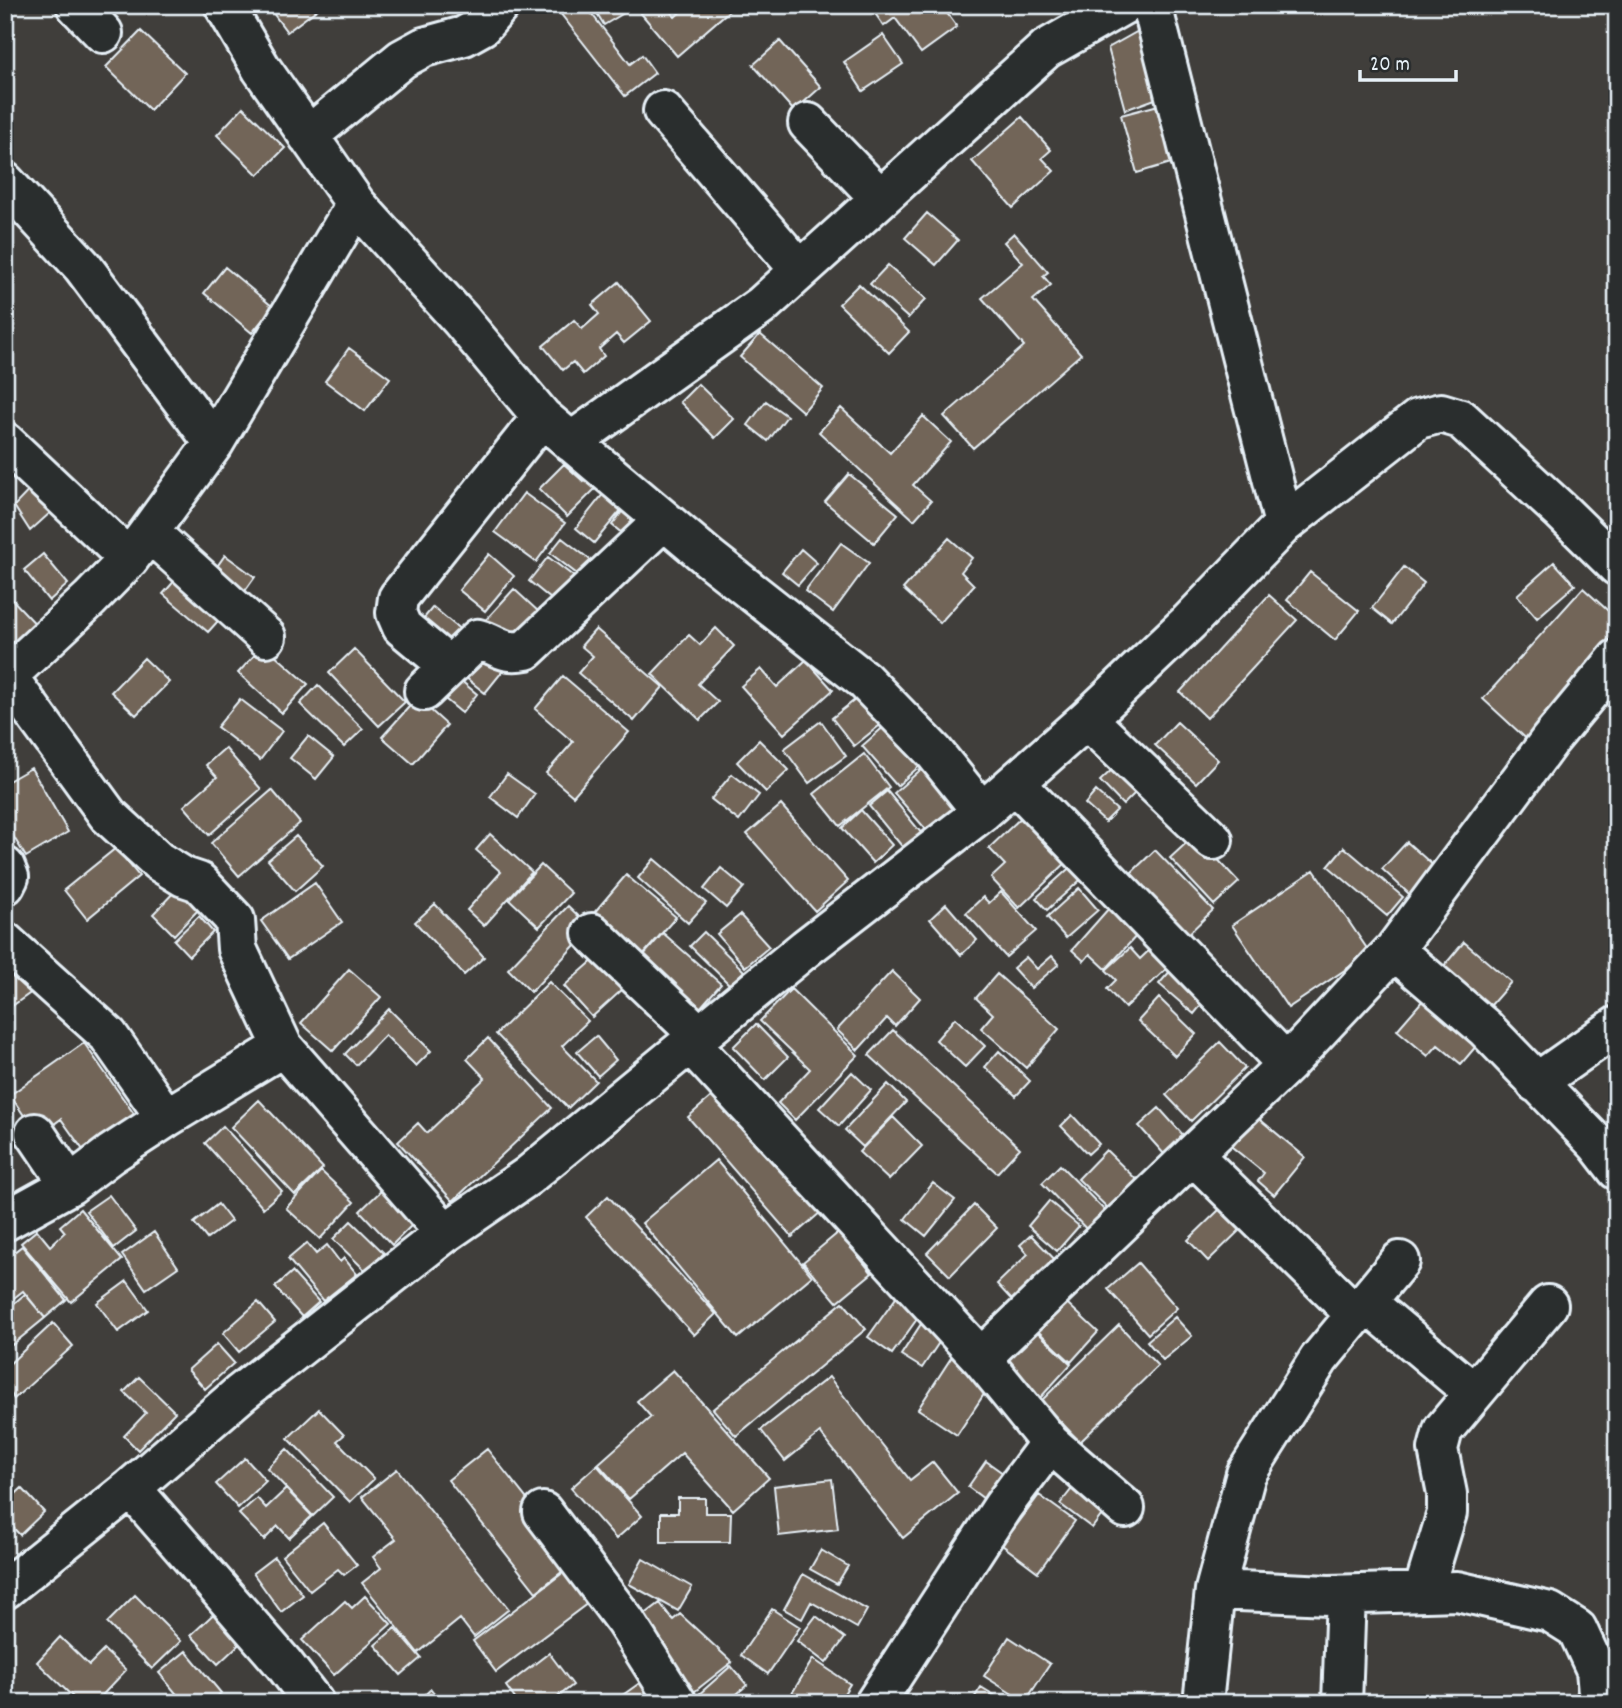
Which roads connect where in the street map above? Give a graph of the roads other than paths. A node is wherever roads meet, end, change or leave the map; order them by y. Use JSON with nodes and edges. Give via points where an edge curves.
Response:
{"nodes":[{"id":1,"x":76,"y":5,"type":"edge"},
{"id":2,"x":224,"y":5,"type":"edge"},
{"id":3,"x":500,"y":5,"type":"edge"},
{"id":4,"x":1123,"y":5,"type":"edge"},
{"id":5,"x":1152,"y":5,"type":"edge"},
{"id":6,"x":103,"y":33,"type":"dead end"},
{"id":7,"x":663,"y":111,"type":"dead end"},
{"id":8,"x":808,"y":123,"type":"dead end"},
{"id":9,"x":307,"y":136,"type":"junction"},
{"id":10,"x":5,"y":181,"type":"edge"},
{"id":11,"x":880,"y":198,"type":"junction"},
{"id":12,"x":356,"y":204,"type":"junction"},
{"id":13,"x":800,"y":270,"type":"junction"},
{"id":14,"x":542,"y":416,"type":"junction"},
{"id":15,"x":5,"y":442,"type":"edge"},
{"id":16,"x":571,"y":442,"type":"junction"},
{"id":17,"x":214,"y":443,"type":"junction"},
{"id":18,"x":664,"y":520,"type":"junction"},
{"id":19,"x":1284,"y":524,"type":"junction"},
{"id":20,"x":139,"y":545,"type":"junction"},
{"id":21,"x":1617,"y":566,"type":"edge"},
{"id":22,"x":266,"y":638,"type":"dead end"},
{"id":23,"x":1617,"y":659,"type":"edge"},
{"id":24,"x":6,"y":677,"type":"edge"},
{"id":25,"x":1087,"y":719,"type":"junction"},
{"id":26,"x":1015,"y":783,"type":"junction"},
{"id":27,"x":982,"y":811,"type":"junction"},
{"id":28,"x":1213,"y":840,"type":"dead end"},
{"id":29,"x":5,"y":867,"type":"edge"},
{"id":30,"x":5,"y":885,"type":"edge"},
{"id":31,"x":593,"y":933,"type":"dead end"},
{"id":32,"x":5,"y":942,"type":"edge"},
{"id":33,"x":1394,"y":950,"type":"junction"},
{"id":34,"x":1617,"y":1026,"type":"edge"},
{"id":35,"x":695,"y":1039,"type":"junction"},
{"id":36,"x":283,"y":1047,"type":"junction"},
{"id":37,"x":1287,"y":1064,"type":"junction"},
{"id":38,"x":1536,"y":1083,"type":"junction"},
{"id":39,"x":166,"y":1118,"type":"junction"},
{"id":40,"x":35,"y":1133,"type":"dead end"},
{"id":41,"x":1193,"y":1155,"type":"junction"},
{"id":42,"x":1617,"y":1170,"type":"edge"},
{"id":43,"x":70,"y":1185,"type":"junction"},
{"id":44,"x":5,"y":1221,"type":"edge"},
{"id":45,"x":445,"y":1233,"type":"junction"},
{"id":46,"x":1400,"y":1261,"type":"dead end"},
{"id":47,"x":1548,"y":1305,"type":"dead end"},
{"id":48,"x":1361,"y":1309,"type":"junction"},
{"id":49,"x":981,"y":1358,"type":"junction"},
{"id":50,"x":1474,"y":1393,"type":"junction"},
{"id":51,"x":1050,"y":1443,"type":"junction"},
{"id":52,"x":131,"y":1488,"type":"junction"},
{"id":53,"x":1125,"y":1508,"type":"dead end"},
{"id":54,"x":543,"y":1512,"type":"dead end"},
{"id":55,"x":5,"y":1589,"type":"edge"},
{"id":56,"x":1215,"y":1590,"type":"junction"},
{"id":57,"x":1423,"y":1592,"type":"junction"},
{"id":58,"x":1346,"y":1595,"type":"junction"},
{"id":59,"x":314,"y":1703,"type":"edge"},
{"id":60,"x":677,"y":1703,"type":"edge"},
{"id":61,"x":875,"y":1703,"type":"edge"},
{"id":62,"x":1203,"y":1703,"type":"edge"},
{"id":63,"x":1342,"y":1703,"type":"edge"},
{"id":64,"x":1599,"y":1703,"type":"edge"}],
"edges":[{"from":1,"to":6,"type":"street"},
{"from":2,"to":9,"type":"street"},
{"from":3,"to":9,"type":"street","via":[[482,26],[464,36],[424,47],[402,59]]},
{"from":4,"to":11,"type":"street","via":[[1046,49]]},
{"from":5,"to":19,"type":"street"},
{"from":7,"to":13,"type":"street"},
{"from":8,"to":11,"type":"street"},
{"from":9,"to":12,"type":"street"},
{"from":10,"to":17,"type":"street","via":[[83,267]]},
{"from":11,"to":13,"type":"street"},
{"from":12,"to":14,"type":"street"},
{"from":12,"to":17,"type":"street"},
{"from":13,"to":16,"type":"street","via":[[761,306]]},
{"from":14,"to":16,"type":"street"},
{"from":14,"to":18,"type":"street","via":[[398,598],[397,620],[437,679],[478,639],[513,653],[526,650]]},
{"from":15,"to":20,"type":"street"},
{"from":16,"to":18,"type":"street"},
{"from":17,"to":20,"type":"street"},
{"from":18,"to":27,"type":"street","via":[[864,680],[934,752]]},
{"from":19,"to":21,"type":"street","via":[[1418,419],[1441,413],[1461,419],[1483,438]]},
{"from":19,"to":25,"type":"street"},
{"from":20,"to":22,"type":"street"},
{"from":20,"to":24,"type":"street","via":[[90,599]]},
{"from":23,"to":33,"type":"street","via":[[1550,740]]},
{"from":24,"to":36,"type":"street","via":[[108,815],[158,861],[199,882],[235,920],[237,949]]},
{"from":25,"to":26,"type":"street"},
{"from":25,"to":28,"type":"street"},
{"from":26,"to":27,"type":"street"},
{"from":26,"to":37,"type":"street"},
{"from":27,"to":35,"type":"street"},
{"from":29,"to":30,"type":"street","via":[[9,877]]},
{"from":31,"to":35,"type":"street"},
{"from":32,"to":39,"type":"street","via":[[108,1035]]},
{"from":33,"to":37,"type":"street"},
{"from":33,"to":38,"type":"street","via":[[1485,1028]]},
{"from":34,"to":38,"type":"street"},
{"from":35,"to":45,"type":"street","via":[[528,1176]]},
{"from":35,"to":49,"type":"street"},
{"from":36,"to":39,"type":"street"},
{"from":36,"to":45,"type":"street"},
{"from":37,"to":41,"type":"street"},
{"from":38,"to":42,"type":"street"},
{"from":39,"to":43,"type":"street"},
{"from":40,"to":43,"type":"street"},
{"from":41,"to":48,"type":"street"},
{"from":41,"to":49,"type":"street"},
{"from":43,"to":44,"type":"street"},
{"from":45,"to":52,"type":"street","via":[[241,1393]]},
{"from":46,"to":48,"type":"street"},
{"from":47,"to":50,"type":"street"},
{"from":48,"to":50,"type":"street"},
{"from":48,"to":56,"type":"street","via":[[1319,1359],[1245,1474]]},
{"from":49,"to":51,"type":"street"},
{"from":50,"to":57,"type":"street","via":[[1440,1440],[1447,1513]]},
{"from":51,"to":53,"type":"street"},
{"from":51,"to":61,"type":"street","via":[[1003,1506]]},
{"from":52,"to":55,"type":"street"},
{"from":52,"to":59,"type":"street"},
{"from":54,"to":60,"type":"street","via":[[625,1621]]},
{"from":56,"to":58,"type":"street"},
{"from":56,"to":62,"type":"street"},
{"from":57,"to":58,"type":"street"},
{"from":57,"to":64,"type":"street","via":[[1457,1591],[1550,1612],[1577,1629],[1596,1670]]},
{"from":58,"to":63,"type":"street"}]}
